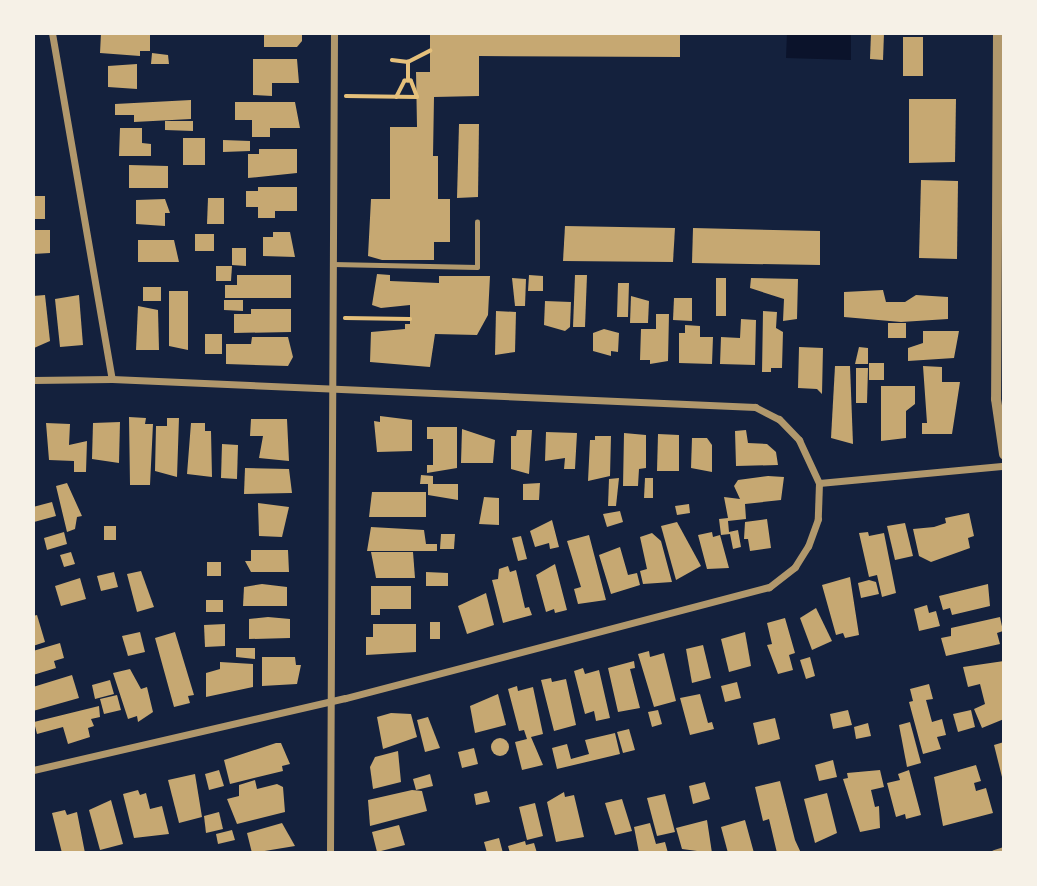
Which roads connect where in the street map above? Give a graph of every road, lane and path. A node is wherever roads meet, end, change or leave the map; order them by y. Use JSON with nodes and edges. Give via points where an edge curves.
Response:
{"nodes":[{"id":1,"x":52,"y":33,"type":"edge"},
{"id":2,"x":334,"y":33,"type":"edge"},
{"id":3,"x":998,"y":33,"type":"edge"},
{"id":4,"x":430,"y":51,"type":"dead end"},
{"id":5,"x":392,"y":60,"type":"dead end"},
{"id":6,"x":408,"y":62,"type":"junction"},
{"id":7,"x":408,"y":81,"type":"junction"},
{"id":8,"x":333,"y":96,"type":"junction"},
{"id":9,"x":397,"y":97,"type":"junction"},
{"id":10,"x":1001,"y":134,"type":"edge"},
{"id":11,"x":477,"y":222,"type":"dead end"},
{"id":12,"x":332,"y":264,"type":"junction"},
{"id":13,"x":332,"y":318,"type":"junction"},
{"id":14,"x":410,"y":319,"type":"dead end"},
{"id":15,"x":112,"y":379,"type":"junction"},
{"id":16,"x":33,"y":380,"type":"edge"},
{"id":17,"x":331,"y":389,"type":"junction"},
{"id":18,"x":1004,"y":454,"type":"edge"},
{"id":19,"x":1004,"y":466,"type":"edge"},
{"id":20,"x":819,"y":483,"type":"junction"},
{"id":21,"x":330,"y":700,"type":"junction"},
{"id":22,"x":33,"y":770,"type":"edge"},
{"id":23,"x":1004,"y":850,"type":"edge"},
{"id":24,"x":330,"y":853,"type":"edge"},
{"id":25,"x":994,"y":853,"type":"edge"}],
"edges":[{"from":1,"to":15,"type":"street"},
{"from":2,"to":8,"type":"street"},
{"from":3,"to":10,"type":"street"},
{"from":4,"to":6,"type":"path"},
{"from":5,"to":6,"type":"path"},
{"from":6,"to":7,"type":"path"},
{"from":7,"to":9,"type":"path"},
{"from":7,"to":9,"type":"path","via":[[417,97]]},
{"from":8,"to":9,"type":"path"},
{"from":8,"to":12,"type":"street"},
{"from":10,"to":18,"type":"street","via":[[996,399]]},
{"from":11,"to":12,"type":"lane","via":[[477,267]]},
{"from":12,"to":13,"type":"street"},
{"from":13,"to":14,"type":"path"},
{"from":13,"to":17,"type":"street"},
{"from":15,"to":16,"type":"street"},
{"from":15,"to":17,"type":"street"},
{"from":17,"to":20,"type":"street","via":[[755,407],[779,419],[800,440]]},
{"from":17,"to":21,"type":"street"},
{"from":19,"to":20,"type":"street"},
{"from":20,"to":21,"type":"street","via":[[818,519],[808,546],[795,567],[769,587]]},
{"from":21,"to":22,"type":"street"},
{"from":21,"to":24,"type":"street"},
{"from":23,"to":25,"type":"street"}]}
